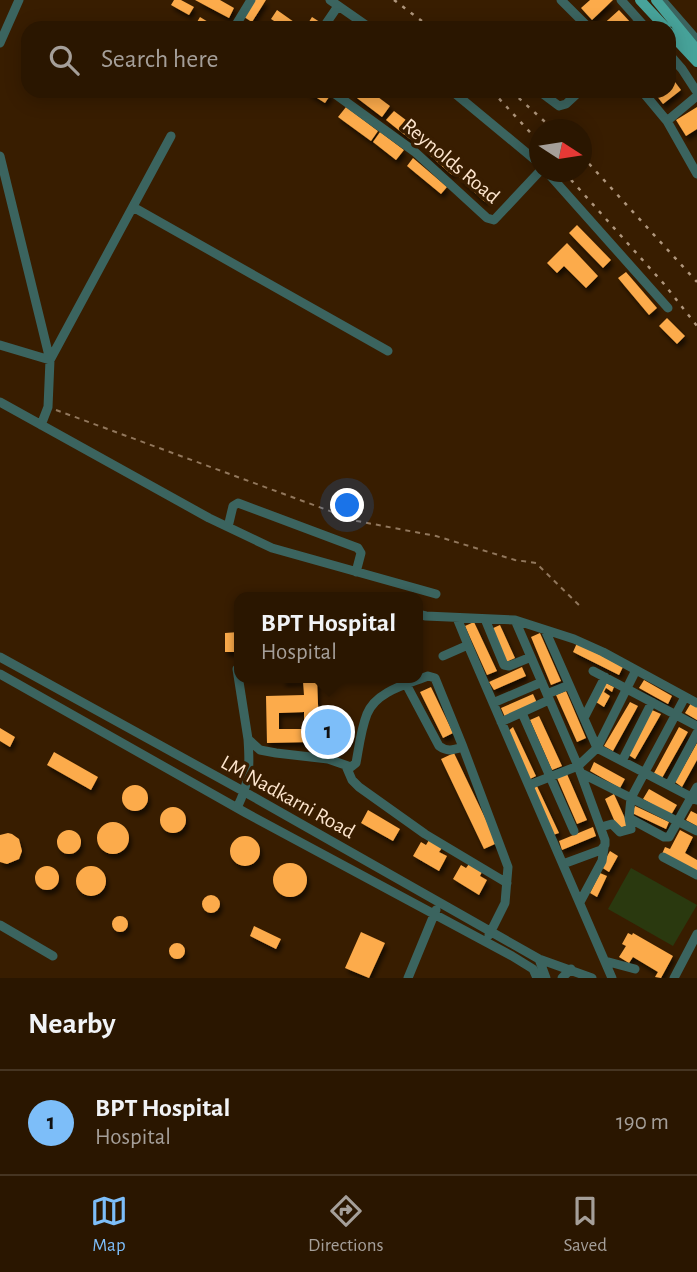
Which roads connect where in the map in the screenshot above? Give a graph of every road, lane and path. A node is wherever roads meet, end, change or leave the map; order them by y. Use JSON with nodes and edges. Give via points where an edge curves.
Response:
{"nodes":[{"id":1,"x":19,"y":0,"type":"edge"},
{"id":2,"x":251,"y":0,"type":"edge"},
{"id":3,"x":561,"y":0,"type":"edge"},
{"id":4,"x":621,"y":0,"type":"edge"},
{"id":5,"x":640,"y":0,"type":"edge"},
{"id":6,"x":656,"y":0,"type":"edge"},
{"id":7,"x":663,"y":0,"type":"edge"},
{"id":8,"x":334,"y":3,"type":"edge"},
{"id":9,"x":238,"y":21,"type":"edge"},
{"id":10,"x":326,"y":21,"type":"edge"},
{"id":11,"x":360,"y":21,"type":"edge"},
{"id":12,"x":582,"y":21,"type":"edge"},
{"id":13,"x":634,"y":21,"type":"edge"},
{"id":14,"x":659,"y":21,"type":"edge"},
{"id":15,"x":673,"y":21,"type":"edge"},
{"id":16,"x":676,"y":24,"type":"edge"},
{"id":17,"x":676,"y":40,"type":"edge"},
{"id":18,"x":697,"y":40,"type":"edge"},
{"id":19,"x":0,"y":43,"type":"edge"},
{"id":20,"x":697,"y":50,"type":"edge"},
{"id":21,"x":676,"y":62,"type":"edge"},
{"id":22,"x":697,"y":62,"type":"edge"},
{"id":23,"x":697,"y":94,"type":"edge"},
{"id":24,"x":341,"y":98,"type":"edge"},
{"id":25,"x":460,"y":98,"type":"edge"},
{"id":26,"x":547,"y":98,"type":"edge"},
{"id":27,"x":572,"y":98,"type":"edge"},
{"id":28,"x":648,"y":98,"type":"edge"},
{"id":29,"x":667,"y":121,"type":"junction"},
{"id":30,"x":172,"y":136,"type":"dead end"},
{"id":31,"x":529,"y":155,"type":"edge"},
{"id":32,"x":0,"y":156,"type":"edge"},
{"id":33,"x":697,"y":174,"type":"edge"},
{"id":34,"x":530,"y":182,"type":"edge"},
{"id":35,"x":556,"y":182,"type":"edge"},
{"id":36,"x":133,"y":207,"type":"junction"},
{"id":37,"x":668,"y":308,"type":"dead end"},
{"id":38,"x":0,"y":345,"type":"edge"},
{"id":39,"x":388,"y":351,"type":"dead end"},
{"id":40,"x":50,"y":359,"type":"junction"},
{"id":41,"x":0,"y":402,"type":"edge"},
{"id":42,"x":48,"y":407,"type":"junction"},
{"id":43,"x":41,"y":425,"type":"junction"},
{"id":44,"x":228,"y":527,"type":"junction"},
{"id":45,"x":356,"y":572,"type":"junction"},
{"id":46,"x":411,"y":592,"type":"edge"},
{"id":47,"x":423,"y":593,"type":"edge"},
{"id":48,"x":436,"y":594,"type":"dead end"},
{"id":49,"x":580,"y":606,"type":"dead end"},
{"id":50,"x":423,"y":615,"type":"edge"},
{"id":51,"x":457,"y":618,"type":"junction"},
{"id":52,"x":485,"y":619,"type":"junction"},
{"id":53,"x":515,"y":620,"type":"junction"},
{"id":54,"x":545,"y":630,"type":"junction"},
{"id":55,"x":467,"y":646,"type":"junction"},
{"id":56,"x":443,"y":656,"type":"dead end"},
{"id":57,"x":0,"y":657,"type":"edge"},
{"id":58,"x":531,"y":657,"type":"junction"},
{"id":59,"x":636,"y":670,"type":"junction"},
{"id":60,"x":593,"y":671,"type":"dead end"},
{"id":61,"x":0,"y":674,"type":"edge"},
{"id":62,"x":605,"y":677,"type":"junction"},
{"id":63,"x":423,"y":678,"type":"edge"},
{"id":64,"x":541,"y":682,"type":"junction"},
{"id":65,"x":239,"y":683,"type":"edge"},
{"id":66,"x":406,"y":684,"type":"joint"},
{"id":67,"x":569,"y":685,"type":"junction"},
{"id":68,"x":627,"y":688,"type":"junction"},
{"id":69,"x":548,"y":697,"type":"junction"},
{"id":70,"x":685,"y":697,"type":"junction"},
{"id":71,"x":652,"y":702,"type":"junction"},
{"id":72,"x":493,"y":703,"type":"junction"},
{"id":73,"x":697,"y":703,"type":"edge"},
{"id":74,"x":522,"y":713,"type":"junction"},
{"id":75,"x":675,"y":715,"type":"junction"},
{"id":76,"x":584,"y":718,"type":"junction"},
{"id":77,"x":501,"y":722,"type":"junction"},
{"id":78,"x":697,"y":726,"type":"edge"},
{"id":79,"x":697,"y":733,"type":"edge"},
{"id":80,"x":248,"y":739,"type":"junction"},
{"id":81,"x":463,"y":747,"type":"junction"},
{"id":82,"x":597,"y":748,"type":"junction"},
{"id":83,"x":622,"y":761,"type":"junction"},
{"id":84,"x":346,"y":766,"type":"junction"},
{"id":85,"x":579,"y":769,"type":"junction"},
{"id":86,"x":644,"y":772,"type":"junction"},
{"id":87,"x":550,"y":777,"type":"junction"},
{"id":88,"x":529,"y":785,"type":"junction"},
{"id":89,"x":669,"y":785,"type":"junction"},
{"id":90,"x":697,"y":787,"type":"edge"},
{"id":91,"x":245,"y":792,"type":"junction"},
{"id":92,"x":631,"y":798,"type":"junction"},
{"id":93,"x":694,"y":799,"type":"edge"},
{"id":94,"x":237,"y":808,"type":"junction"},
{"id":95,"x":629,"y":818,"type":"junction"},
{"id":96,"x":678,"y":822,"type":"junction"},
{"id":97,"x":601,"y":827,"type":"junction"},
{"id":98,"x":574,"y":831,"type":"dead end"},
{"id":99,"x":697,"y":831,"type":"edge"},
{"id":100,"x":604,"y":848,"type":"junction"},
{"id":101,"x":663,"y":858,"type":"dead end"},
{"id":102,"x":563,"y":864,"type":"junction"},
{"id":103,"x":697,"y":875,"type":"edge"},
{"id":104,"x":507,"y":883,"type":"junction"},
{"id":105,"x":580,"y":902,"type":"junction"},
{"id":106,"x":440,"y":903,"type":"junction"},
{"id":107,"x":434,"y":914,"type":"junction"},
{"id":108,"x":0,"y":925,"type":"edge"},
{"id":109,"x":490,"y":932,"type":"junction"},
{"id":110,"x":697,"y":934,"type":"edge"},
{"id":111,"x":485,"y":943,"type":"junction"},
{"id":112,"x":53,"y":956,"type":"dead end"},
{"id":113,"x":539,"y":959,"type":"junction"},
{"id":114,"x":605,"y":961,"type":"junction"},
{"id":115,"x":635,"y":969,"type":"dead end"},
{"id":116,"x":571,"y":970,"type":"junction"},
{"id":117,"x":535,"y":974,"type":"edge"},
{"id":118,"x":408,"y":978,"type":"edge"},
{"id":119,"x":547,"y":978,"type":"edge"},
{"id":120,"x":562,"y":978,"type":"edge"},
{"id":121,"x":592,"y":978,"type":"edge"},
{"id":122,"x":612,"y":978,"type":"edge"},
{"id":123,"x":674,"y":978,"type":"edge"}],
"edges":[{"from":1,"to":19,"type":"street"},
{"from":2,"to":9,"type":"street"},
{"from":3,"to":12,"type":"street"},
{"from":4,"to":13,"type":"street"},
{"from":5,"to":14,"type":"main road"},
{"from":6,"to":15,"type":"main road"},
{"from":7,"to":18,"type":"street"},
{"from":8,"to":10,"type":"street"},
{"from":8,"to":11,"type":"street"},
{"from":16,"to":20,"type":"main road"},
{"from":17,"to":22,"type":"main road"},
{"from":21,"to":23,"type":"street"},
{"from":23,"to":29,"type":"street"},
{"from":24,"to":34,"type":"street","name":"Reynolds Road","via":[[415,152],[487,218],[494,220]]},
{"from":25,"to":31,"type":"street"},
{"from":26,"to":27,"type":"street","via":[[562,106]]},
{"from":28,"to":29,"type":"street"},
{"from":29,"to":33,"type":"street"},
{"from":30,"to":36,"type":"street"},
{"from":32,"to":40,"type":"street"},
{"from":35,"to":37,"type":"street"},
{"from":36,"to":39,"type":"street"},
{"from":36,"to":40,"type":"street"},
{"from":38,"to":40,"type":"street"},
{"from":40,"to":42,"type":"street"},
{"from":41,"to":43,"type":"street"},
{"from":42,"to":43,"type":"street"},
{"from":42,"to":49,"type":"path","via":[[357,521],[536,563]]},
{"from":43,"to":44,"type":"street"},
{"from":44,"to":45,"type":"street","via":[[272,548]]},
{"from":44,"to":45,"type":"street","via":[[237,503],[358,548]]},
{"from":45,"to":46,"type":"street"},
{"from":47,"to":48,"type":"street"},
{"from":50,"to":51,"type":"street"},
{"from":51,"to":52,"type":"street"},
{"from":51,"to":55,"type":"street"},
{"from":52,"to":53,"type":"street"},
{"from":52,"to":58,"type":"street","via":[[504,665]]},
{"from":53,"to":54,"type":"street"},
{"from":53,"to":58,"type":"street"},
{"from":54,"to":59,"type":"street"},
{"from":54,"to":67,"type":"street"},
{"from":55,"to":56,"type":"street"},
{"from":55,"to":72,"type":"street"},
{"from":57,"to":91,"type":"street","name":"LM Nadkarni Road"},
{"from":58,"to":64,"type":"street"},
{"from":59,"to":68,"type":"street"},
{"from":59,"to":70,"type":"street"},
{"from":60,"to":62,"type":"street"},
{"from":61,"to":94,"type":"street","name":"LM Nadkarni Road"},
{"from":62,"to":68,"type":"street"},
{"from":62,"to":76,"type":"street"},
{"from":63,"to":81,"type":"street","via":[[435,678]]},
{"from":64,"to":69,"type":"street"},
{"from":64,"to":72,"type":"street"},
{"from":65,"to":80,"type":"street"},
{"from":66,"to":81,"type":"street","via":[[439,746],[450,751]]},
{"from":66,"to":84,"type":"street","via":[[373,704],[356,763]]},
{"from":67,"to":69,"type":"street"},
{"from":67,"to":76,"type":"street"},
{"from":68,"to":71,"type":"street"},
{"from":68,"to":82,"type":"street"},
{"from":69,"to":74,"type":"street"},
{"from":69,"to":85,"type":"street"},
{"from":70,"to":73,"type":"street"},
{"from":70,"to":75,"type":"street"},
{"from":71,"to":75,"type":"street"},
{"from":71,"to":83,"type":"street"},
{"from":72,"to":77,"type":"street"},
{"from":74,"to":77,"type":"street"},
{"from":74,"to":87,"type":"street"},
{"from":75,"to":78,"type":"street"},
{"from":75,"to":86,"type":"street"},
{"from":76,"to":82,"type":"street"},
{"from":77,"to":88,"type":"street"},
{"from":79,"to":89,"type":"street"},
{"from":80,"to":84,"type":"street","via":[[260,750],[328,759]]},
{"from":80,"to":91,"type":"street","via":[[250,767]]},
{"from":81,"to":104,"type":"street","via":[[508,867]]},
{"from":82,"to":83,"type":"street"},
{"from":82,"to":85,"type":"street"},
{"from":83,"to":86,"type":"street"},
{"from":84,"to":104,"type":"street","via":[[359,788]]},
{"from":85,"to":87,"type":"street"},
{"from":85,"to":92,"type":"street"},
{"from":85,"to":97,"type":"street"},
{"from":86,"to":89,"type":"street"},
{"from":86,"to":92,"type":"street"},
{"from":87,"to":88,"type":"street"},
{"from":87,"to":98,"type":"street"},
{"from":88,"to":102,"type":"street"},
{"from":89,"to":93,"type":"street"},
{"from":90,"to":93,"type":"street"},
{"from":91,"to":94,"type":"street"},
{"from":91,"to":106,"type":"street","name":"LM Nadkarni Road"},
{"from":92,"to":95,"type":"street"},
{"from":92,"to":96,"type":"street"},
{"from":93,"to":96,"type":"street"},
{"from":94,"to":107,"type":"street","name":"LM Nadkarni Road"},
{"from":95,"to":96,"type":"street","via":[[667,838]]},
{"from":95,"to":97,"type":"street","via":[[631,829],[620,832],[612,824]]},
{"from":96,"to":99,"type":"street"},
{"from":97,"to":100,"type":"street"},
{"from":100,"to":102,"type":"street"},
{"from":100,"to":105,"type":"street","via":[[603,861]]},
{"from":101,"to":103,"type":"street"},
{"from":102,"to":105,"type":"street"},
{"from":104,"to":109,"type":"street","via":[[505,903]]},
{"from":105,"to":114,"type":"street"},
{"from":106,"to":107,"type":"street"},
{"from":106,"to":109,"type":"street","name":"LM Nadkarni Road"},
{"from":107,"to":111,"type":"street","name":"LM Nadkarni Road"},
{"from":107,"to":118,"type":"street"},
{"from":108,"to":112,"type":"street"},
{"from":109,"to":111,"type":"street"},
{"from":109,"to":113,"type":"street","name":"LM Nadkarni Road"},
{"from":110,"to":123,"type":"street"},
{"from":111,"to":117,"type":"street","name":"LM Nadkarni Road"},
{"from":113,"to":116,"type":"street","name":"LM Nadkarni Road"},
{"from":113,"to":117,"type":"street"},
{"from":113,"to":119,"type":"street"},
{"from":114,"to":115,"type":"street"},
{"from":114,"to":122,"type":"street"},
{"from":116,"to":120,"type":"street"},
{"from":116,"to":121,"type":"street","name":"LM Nadkarni Road"}]}
